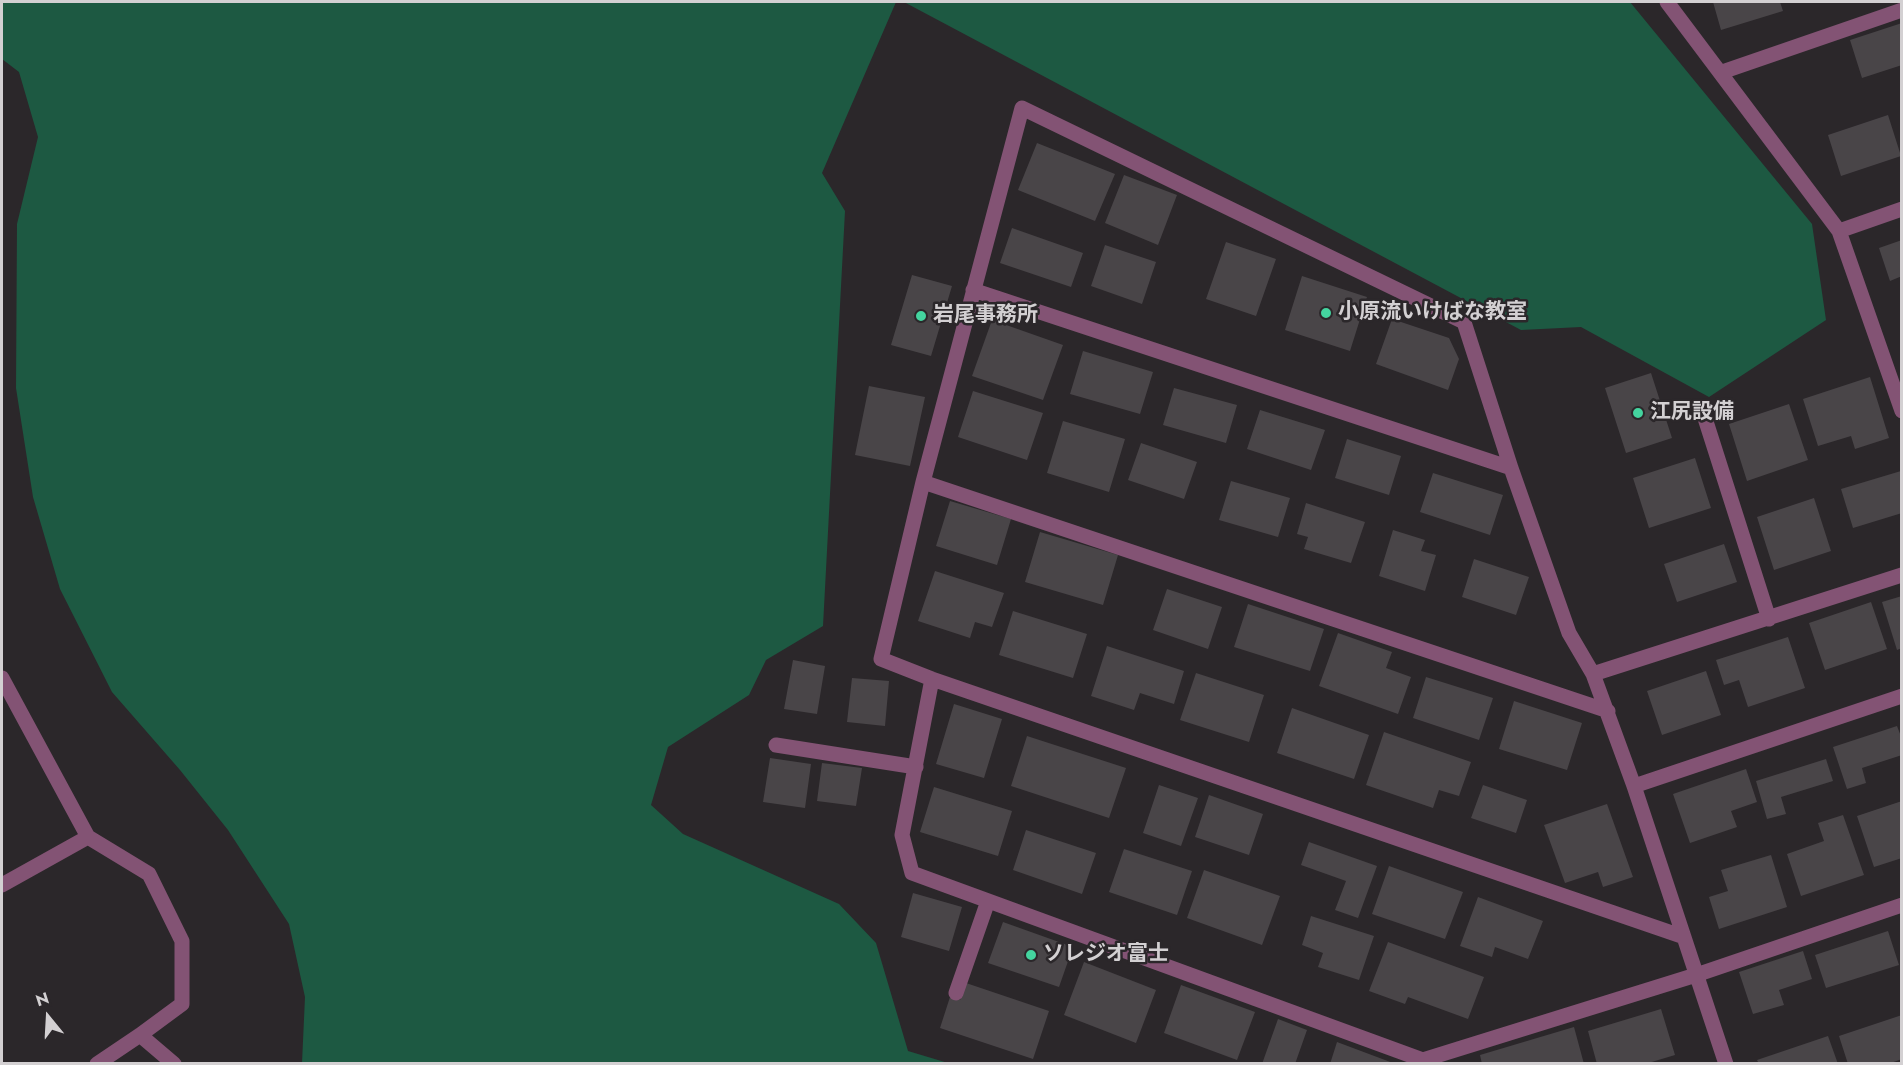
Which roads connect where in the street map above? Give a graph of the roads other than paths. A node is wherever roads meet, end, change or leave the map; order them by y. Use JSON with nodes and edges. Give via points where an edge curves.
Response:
{"nodes":[{"id":1,"x":1667,"y":2,"type":"edge"},
{"id":2,"x":1902,"y":9,"type":"edge"},
{"id":3,"x":1722,"y":72,"type":"junction"},
{"id":4,"x":1902,"y":209,"type":"edge"},
{"id":5,"x":1839,"y":231,"type":"junction"},
{"id":6,"x":973,"y":290,"type":"junction"},
{"id":7,"x":1902,"y":411,"type":"edge"},
{"id":8,"x":1703,"y":412,"type":"dead end"},
{"id":9,"x":1511,"y":468,"type":"junction"},
{"id":10,"x":923,"y":482,"type":"junction"},
{"id":11,"x":1902,"y":575,"type":"edge"},
{"id":12,"x":1769,"y":619,"type":"junction"},
{"id":13,"x":1593,"y":674,"type":"junction"},
{"id":14,"x":2,"y":678,"type":"edge"},
{"id":15,"x":932,"y":680,"type":"junction"},
{"id":16,"x":1902,"y":696,"type":"edge"},
{"id":17,"x":1608,"y":711,"type":"junction"},
{"id":18,"x":776,"y":746,"type":"dead end"},
{"id":19,"x":916,"y":767,"type":"junction"},
{"id":20,"x":1634,"y":786,"type":"junction"},
{"id":21,"x":88,"y":837,"type":"junction"},
{"id":22,"x":2,"y":885,"type":"edge"},
{"id":23,"x":988,"y":901,"type":"junction"},
{"id":24,"x":1902,"y":905,"type":"edge"},
{"id":25,"x":1684,"y":937,"type":"junction"},
{"id":26,"x":1696,"y":975,"type":"junction"},
{"id":27,"x":956,"y":993,"type":"dead end"},
{"id":28,"x":140,"y":1035,"type":"junction"},
{"id":29,"x":97,"y":1064,"type":"edge"},
{"id":30,"x":174,"y":1064,"type":"edge"},
{"id":31,"x":1726,"y":1064,"type":"edge"}],
"edges":[{"from":1,"to":3,"type":"street"},
{"from":2,"to":3,"type":"street"},
{"from":3,"to":5,"type":"street"},
{"from":4,"to":5,"type":"street"},
{"from":5,"to":7,"type":"street"},
{"from":6,"to":9,"type":"street"},
{"from":6,"to":9,"type":"street","via":[[1022,108],[1464,322]]},
{"from":6,"to":10,"type":"street"},
{"from":8,"to":12,"type":"street"},
{"from":9,"to":13,"type":"street","via":[[1569,633]]},
{"from":10,"to":15,"type":"street","via":[[881,659]]},
{"from":10,"to":17,"type":"street"},
{"from":11,"to":12,"type":"street"},
{"from":12,"to":13,"type":"street"},
{"from":13,"to":17,"type":"street"},
{"from":14,"to":21,"type":"street"},
{"from":15,"to":19,"type":"street"},
{"from":15,"to":25,"type":"street"},
{"from":16,"to":20,"type":"street"},
{"from":17,"to":20,"type":"street"},
{"from":18,"to":19,"type":"street"},
{"from":19,"to":23,"type":"street","via":[[902,835],[912,873]]},
{"from":20,"to":25,"type":"street"},
{"from":21,"to":22,"type":"street"},
{"from":21,"to":28,"type":"street","via":[[148,874],[182,941],[182,1004]]},
{"from":23,"to":26,"type":"street","via":[[1423,1060]]},
{"from":23,"to":27,"type":"street"},
{"from":24,"to":26,"type":"street"},
{"from":25,"to":26,"type":"street"},
{"from":26,"to":31,"type":"street"},
{"from":28,"to":29,"type":"street"},
{"from":28,"to":30,"type":"street"}]}
